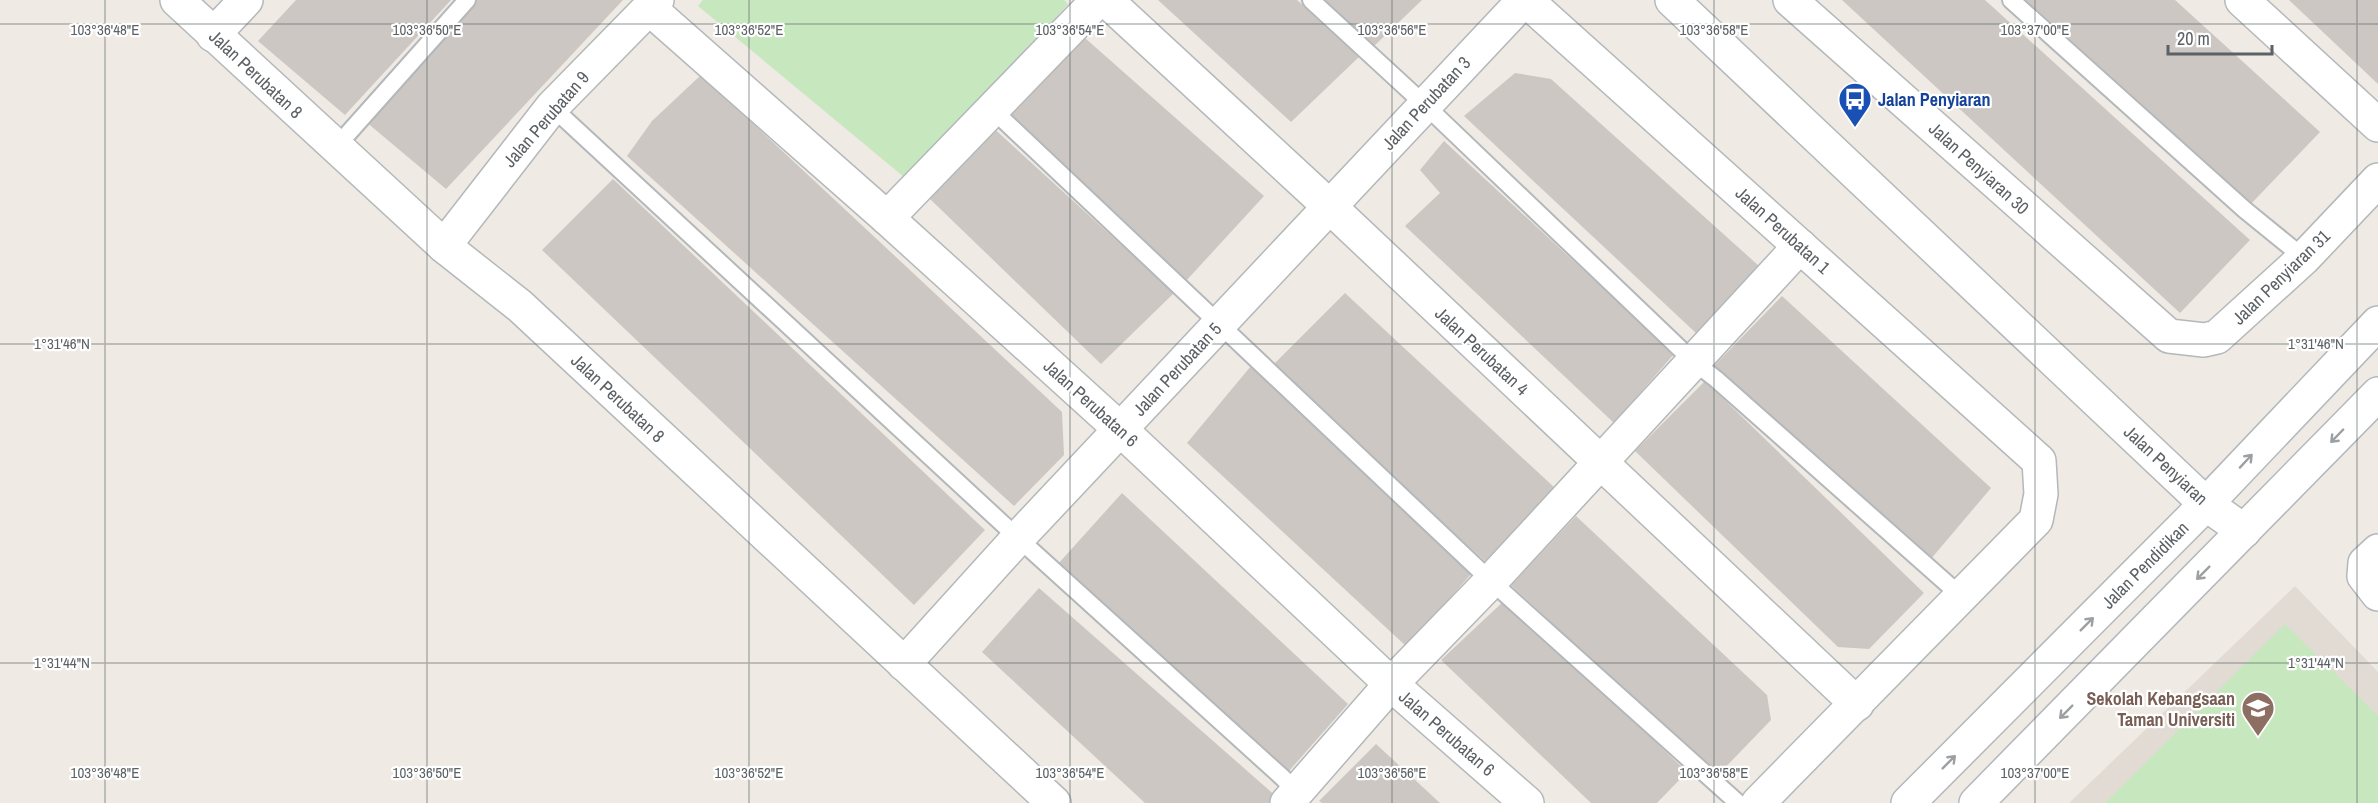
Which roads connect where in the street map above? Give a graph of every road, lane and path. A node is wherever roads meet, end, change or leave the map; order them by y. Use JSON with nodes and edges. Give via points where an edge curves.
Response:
{"nodes":[{"id":1,"x":177,"y":0,"type":"edge"},
{"id":2,"x":246,"y":0,"type":"edge"},
{"id":3,"x":467,"y":0,"type":"edge"},
{"id":4,"x":1098,"y":0,"type":"edge"},
{"id":5,"x":1106,"y":0,"type":"edge"},
{"id":6,"x":1311,"y":0,"type":"edge"},
{"id":7,"x":1525,"y":0,"type":"edge"},
{"id":8,"x":1790,"y":0,"type":"edge"},
{"id":9,"x":2011,"y":0,"type":"edge"},
{"id":10,"x":2242,"y":0,"type":"edge"},
{"id":11,"x":1678,"y":2,"type":"edge"},
{"id":12,"x":653,"y":4,"type":"edge"},
{"id":13,"x":213,"y":36,"type":"junction"},
{"id":14,"x":1425,"y":105,"type":"junction"},
{"id":15,"x":552,"y":107,"type":"junction"},
{"id":16,"x":993,"y":110,"type":"junction"},
{"id":17,"x":2378,"y":125,"type":"edge"},
{"id":18,"x":336,"y":147,"type":"junction"},
{"id":19,"x":2378,"y":180,"type":"edge"},
{"id":20,"x":1329,"y":206,"type":"junction"},
{"id":21,"x":887,"y":218,"type":"junction"},
{"id":22,"x":444,"y":246,"type":"junction"},
{"id":23,"x":1800,"y":246,"type":"junction"},
{"id":24,"x":2304,"y":258,"type":"junction"},
{"id":25,"x":2378,"y":323,"type":"edge"},
{"id":26,"x":1218,"y":325,"type":"junction"},
{"id":27,"x":2169,"y":336,"type":"joint"},
{"id":28,"x":1694,"y":362,"type":"junction"},
{"id":29,"x":2378,"y":394,"type":"edge"},
{"id":30,"x":1120,"y":429,"type":"junction"},
{"id":31,"x":1601,"y":463,"type":"junction"},
{"id":32,"x":2206,"y":504,"type":"junction"},
{"id":33,"x":2244,"y":531,"type":"junction"},
{"id":34,"x":1018,"y":538,"type":"junction"},
{"id":35,"x":2378,"y":551,"type":"edge"},
{"id":36,"x":1491,"y":581,"type":"junction"},
{"id":37,"x":2378,"y":594,"type":"edge"},
{"id":38,"x":1961,"y":596,"type":"junction"},
{"id":39,"x":904,"y":664,"type":"junction"},
{"id":40,"x":1391,"y":684,"type":"junction"},
{"id":41,"x":1857,"y":704,"type":"junction"},
{"id":42,"x":1297,"y":799,"type":"edge"},
{"id":43,"x":1054,"y":803,"type":"edge"},
{"id":44,"x":1527,"y":803,"type":"edge"},
{"id":45,"x":1738,"y":803,"type":"edge"},
{"id":46,"x":1758,"y":803,"type":"edge"},
{"id":47,"x":1908,"y":803,"type":"edge"},
{"id":48,"x":1976,"y":803,"type":"edge"}],
"edges":[{"from":1,"to":13,"type":"street","name":"Jalan Perubatan 8"},
{"from":2,"to":13,"type":"street"},
{"from":3,"to":18,"type":"lane"},
{"from":4,"to":16,"type":"street"},
{"from":5,"to":20,"type":"street","name":"Jalan Perubatan 4"},
{"from":6,"to":14,"type":"lane"},
{"from":7,"to":14,"type":"street","name":"Jalan Perubatan 3"},
{"from":7,"to":23,"type":"street","name":"Jalan Perubatan 1"},
{"from":8,"to":27,"type":"street","name":"Jalan Penyiaran 30"},
{"from":9,"to":24,"type":"lane"},
{"from":10,"to":17,"type":"street"},
{"from":11,"to":32,"type":"street","name":"Jalan Penyiaran"},
{"from":12,"to":15,"type":"street","name":"Jalan Perubatan 9"},
{"from":12,"to":21,"type":"street","name":"Jalan Perubatan 6"},
{"from":13,"to":18,"type":"street","name":"Jalan Perubatan 8"},
{"from":14,"to":20,"type":"street","name":"Jalan Perubatan 3"},
{"from":14,"to":28,"type":"lane"},
{"from":15,"to":22,"type":"street","name":"Jalan Perubatan 9"},
{"from":15,"to":34,"type":"lane"},
{"from":16,"to":21,"type":"street"},
{"from":16,"to":26,"type":"lane"},
{"from":18,"to":22,"type":"street","name":"Jalan Perubatan 8"},
{"from":19,"to":24,"type":"street","name":"Jalan Penyiaran 31"},
{"from":20,"to":26,"type":"street","name":"Jalan Perubatan 5"},
{"from":20,"to":31,"type":"street","name":"Jalan Perubatan 4"},
{"from":21,"to":30,"type":"street","name":"Jalan Perubatan 6"},
{"from":22,"to":39,"type":"street","name":"Jalan Perubatan 8","via":[[520,306]]},
{"from":23,"to":28,"type":"street"},
{"from":23,"to":38,"type":"street","name":"Jalan Perubatan 1","via":[[2039,461],[2041,494],[2036,520]]},
{"from":24,"to":27,"type":"street","name":"Jalan Penyiaran 31","via":[[2217,337],[2204,340]]},
{"from":32,"to":25,"type":"street","name":"Jalan Pendidikan","one_way":true},
{"from":26,"to":30,"type":"street","name":"Jalan Perubatan 5"},
{"from":26,"to":36,"type":"lane"},
{"from":28,"to":31,"type":"street"},
{"from":28,"to":38,"type":"lane"},
{"from":29,"to":33,"type":"street","one_way":true},
{"from":30,"to":34,"type":"street","name":"Jalan Perubatan 5"},
{"from":30,"to":40,"type":"street","name":"Jalan Perubatan 6"},
{"from":31,"to":36,"type":"street"},
{"from":31,"to":41,"type":"street","name":"Jalan Perubatan 4"},
{"from":32,"to":33,"type":"street","name":"Jalan Penyiaran"},
{"from":47,"to":32,"type":"street","name":"Jalan Pendidikan","one_way":true},
{"from":33,"to":48,"type":"street","one_way":true},
{"from":34,"to":39,"type":"street","name":"Jalan Perubatan 5"},
{"from":34,"to":42,"type":"lane","via":[[1283,778]]},
{"from":35,"to":37,"type":"street","via":[[2365,563],[2364,576]]},
{"from":36,"to":40,"type":"street"},
{"from":36,"to":45,"type":"lane"},
{"from":38,"to":41,"type":"street"},
{"from":39,"to":43,"type":"street","name":"Jalan Perubatan 8"},
{"from":40,"to":42,"type":"street"},
{"from":40,"to":44,"type":"street","name":"Jalan Perubatan 6"},
{"from":41,"to":46,"type":"street"}]}
